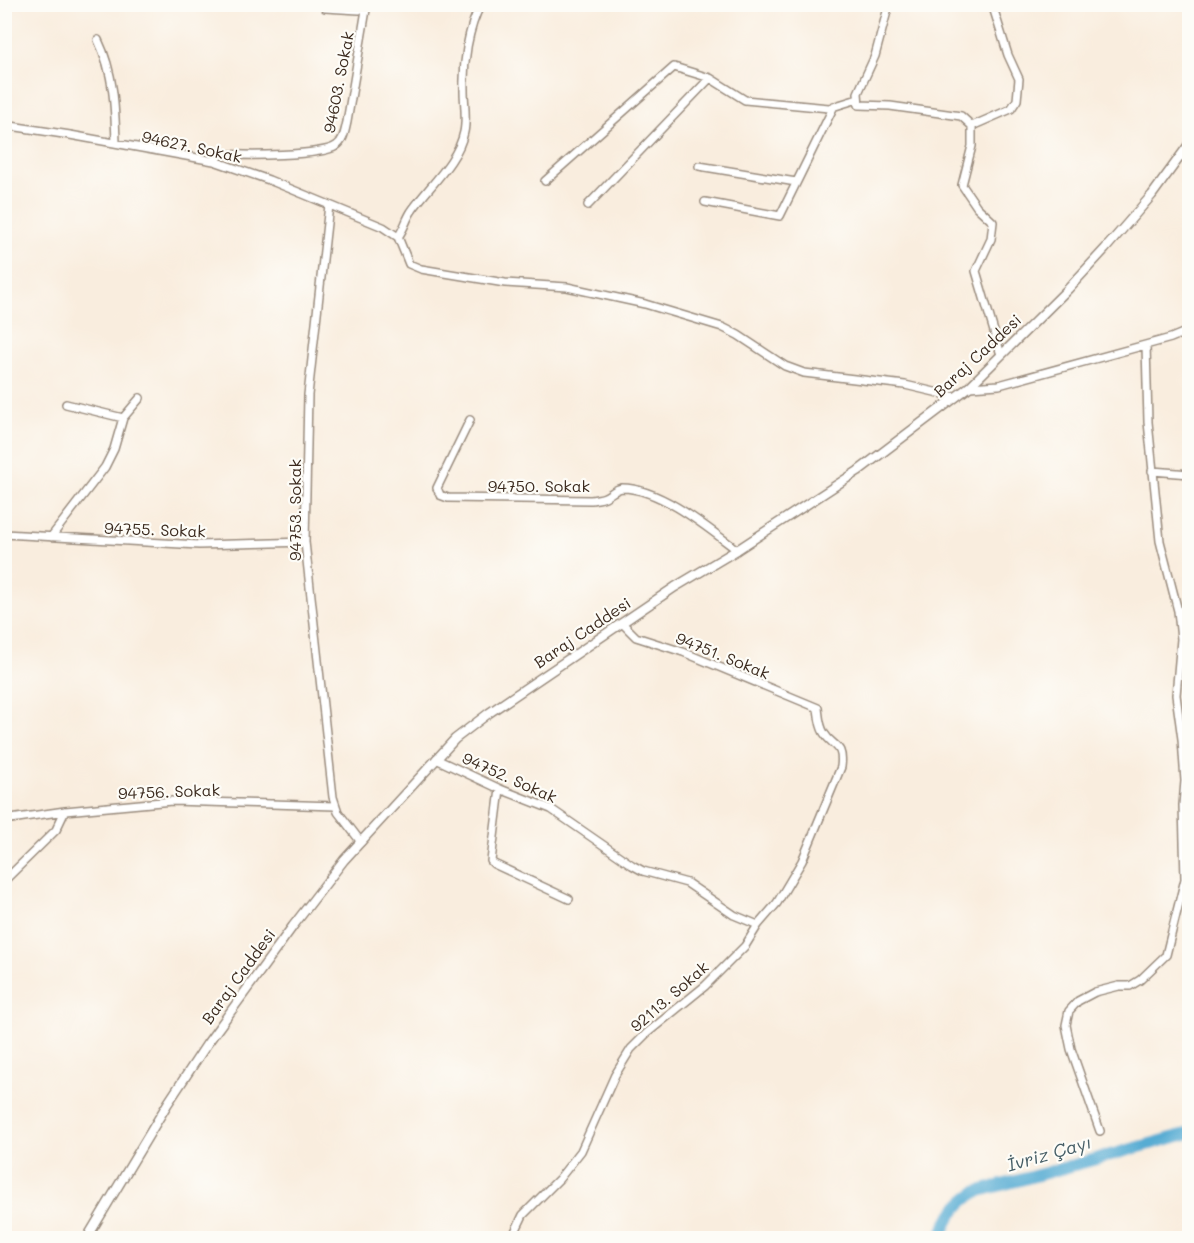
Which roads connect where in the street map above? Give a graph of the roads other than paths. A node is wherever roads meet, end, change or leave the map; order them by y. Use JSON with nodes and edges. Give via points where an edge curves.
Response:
{"nodes":[{"id":1,"x":367,"y":4,"type":"edge"},
{"id":2,"x":481,"y":4,"type":"edge"},
{"id":3,"x":889,"y":4,"type":"edge"},
{"id":4,"x":992,"y":4,"type":"edge"},
{"id":5,"x":325,"y":8,"type":"dead end"},
{"id":6,"x":98,"y":40,"type":"dead end"},
{"id":7,"x":710,"y":78,"type":"junction"},
{"id":8,"x":858,"y":99,"type":"junction"},
{"id":9,"x":834,"y":106,"type":"junction"},
{"id":10,"x":4,"y":125,"type":"edge"},
{"id":11,"x":972,"y":126,"type":"junction"},
{"id":12,"x":116,"y":143,"type":"junction"},
{"id":13,"x":1190,"y":143,"type":"edge"},
{"id":14,"x":214,"y":161,"type":"junction"},
{"id":15,"x":699,"y":166,"type":"dead end"},
{"id":16,"x":545,"y":181,"type":"dead end"},
{"id":17,"x":796,"y":182,"type":"junction"},
{"id":18,"x":705,"y":202,"type":"dead end"},
{"id":19,"x":329,"y":205,"type":"junction"},
{"id":20,"x":588,"y":205,"type":"dead end"},
{"id":21,"x":398,"y":237,"type":"junction"},
{"id":22,"x":1190,"y":330,"type":"edge"},
{"id":23,"x":1146,"y":345,"type":"junction"},
{"id":24,"x":1001,"y":355,"type":"junction"},
{"id":25,"x":969,"y":387,"type":"junction"},
{"id":26,"x":140,"y":398,"type":"dead end"},
{"id":27,"x":956,"y":398,"type":"junction"},
{"id":28,"x":66,"y":404,"type":"dead end"},
{"id":29,"x":123,"y":417,"type":"junction"},
{"id":30,"x":470,"y":420,"type":"dead end"},
{"id":31,"x":1152,"y":471,"type":"junction"},
{"id":32,"x":1190,"y":474,"type":"edge"},
{"id":33,"x":4,"y":534,"type":"edge"},
{"id":34,"x":51,"y":537,"type":"junction"},
{"id":35,"x":305,"y":542,"type":"junction"},
{"id":36,"x":737,"y":550,"type":"junction"},
{"id":37,"x":622,"y":623,"type":"junction"},
{"id":38,"x":1190,"y":638,"type":"edge"},
{"id":39,"x":1181,"y":639,"type":"junction"},
{"id":40,"x":818,"y":708,"type":"joint"},
{"id":41,"x":436,"y":759,"type":"junction"},
{"id":42,"x":500,"y":789,"type":"junction"},
{"id":43,"x":335,"y":806,"type":"junction"},
{"id":44,"x":65,"y":811,"type":"junction"},
{"id":45,"x":4,"y":820,"type":"edge"},
{"id":46,"x":361,"y":842,"type":"junction"},
{"id":47,"x":4,"y":881,"type":"edge"},
{"id":48,"x":569,"y":899,"type":"dead end"},
{"id":49,"x":758,"y":925,"type":"junction"},
{"id":50,"x":1100,"y":1131,"type":"dead end"},
{"id":51,"x":87,"y":1239,"type":"edge"},
{"id":52,"x":512,"y":1239,"type":"edge"}],
"edges":[{"from":1,"to":5,"type":"street","via":[[357,10]]},
{"from":1,"to":14,"type":"street","name":"94603. Sokak","via":[[347,122],[338,145],[320,152],[224,154]]},
{"from":2,"to":21,"type":"street","via":[[466,57],[463,136]]},
{"from":3,"to":8,"type":"street"},
{"from":4,"to":11,"type":"street","via":[[1019,79],[1017,100],[1011,110]]},
{"from":6,"to":12,"type":"street","via":[[111,75]]},
{"from":7,"to":9,"type":"street","via":[[745,100]]},
{"from":7,"to":16,"type":"street","via":[[674,67]]},
{"from":7,"to":20,"type":"street"},
{"from":8,"to":9,"type":"street"},
{"from":8,"to":11,"type":"street","via":[[859,105],[961,116]]},
{"from":9,"to":17,"type":"street"},
{"from":10,"to":12,"type":"street","name":"94627. Sokak"},
{"from":11,"to":24,"type":"street","via":[[972,146],[962,184],[993,222],[991,239],[976,271]]},
{"from":12,"to":14,"type":"street","name":"94627. Sokak"},
{"from":13,"to":24,"type":"main road","name":"Baraj Caddesi","via":[[1136,213],[1068,289]]},
{"from":14,"to":19,"type":"street","name":"94627. Sokak"},
{"from":15,"to":17,"type":"street"},
{"from":17,"to":18,"type":"street","via":[[780,216]]},
{"from":19,"to":21,"type":"street","name":"94627. Sokak"},
{"from":19,"to":35,"type":"street","name":"94753. Sokak","via":[[308,395]]},
{"from":21,"to":27,"type":"street","via":[[409,264],[421,269],[505,283],[567,287],[645,304],[722,327],[785,366],[804,373],[898,384]]},
{"from":22,"to":23,"type":"street"},
{"from":23,"to":25,"type":"street","via":[[999,385]]},
{"from":23,"to":31,"type":"street"},
{"from":24,"to":25,"type":"main road","name":"Baraj Caddesi"},
{"from":25,"to":27,"type":"main road","name":"Baraj Caddesi"},
{"from":26,"to":29,"type":"street"},
{"from":27,"to":36,"type":"main road","name":"Baraj Caddesi","via":[[858,471]]},
{"from":28,"to":29,"type":"street"},
{"from":29,"to":34,"type":"street","via":[[110,458]]},
{"from":30,"to":36,"type":"street","name":"94750. Sokak","via":[[437,488],[440,495],[591,500],[624,488],[676,507]]},
{"from":31,"to":32,"type":"street"},
{"from":31,"to":39,"type":"street","via":[[1160,541],[1176,601]]},
{"from":33,"to":34,"type":"street","name":"94755. Sokak"},
{"from":34,"to":35,"type":"street","name":"94755. Sokak","via":[[199,545]]},
{"from":35,"to":43,"type":"street","name":"94753. Sokak"},
{"from":36,"to":37,"type":"main road","name":"Baraj Caddesi"},
{"from":37,"to":40,"type":"street","name":"94751. Sokak","via":[[636,637],[683,652]]},
{"from":37,"to":41,"type":"main road","name":"Baraj Caddesi","via":[[489,713]]},
{"from":38,"to":39,"type":"street"},
{"from":39,"to":50,"type":"street","via":[[1176,695],[1185,781],[1185,879],[1166,955],[1130,986],[1095,992],[1078,1001],[1069,1011],[1066,1025]]},
{"from":40,"to":49,"type":"street","name":"92113. Sokak","via":[[824,733],[841,752],[841,767],[795,875]]},
{"from":41,"to":42,"type":"street","name":"94752. Sokak"},
{"from":41,"to":46,"type":"main road","name":"Baraj Caddesi"},
{"from":42,"to":48,"type":"street","via":[[491,861]]},
{"from":42,"to":49,"type":"street","name":"94752. Sokak","via":[[551,809],[632,865],[687,883],[734,915]]},
{"from":43,"to":44,"type":"street","name":"94756. Sokak","via":[[186,801]]},
{"from":43,"to":46,"type":"street","name":"94753. Sokak"},
{"from":44,"to":45,"type":"street","name":"94756. Sokak"},
{"from":44,"to":47,"type":"street","via":[[57,830]]},
{"from":46,"to":51,"type":"main road","name":"Baraj Caddesi","via":[[318,892],[207,1044],[161,1113]]},
{"from":49,"to":52,"type":"street","name":"92113. Sokak","via":[[745,946],[698,993],[631,1049],[581,1151],[523,1215]]}]}
